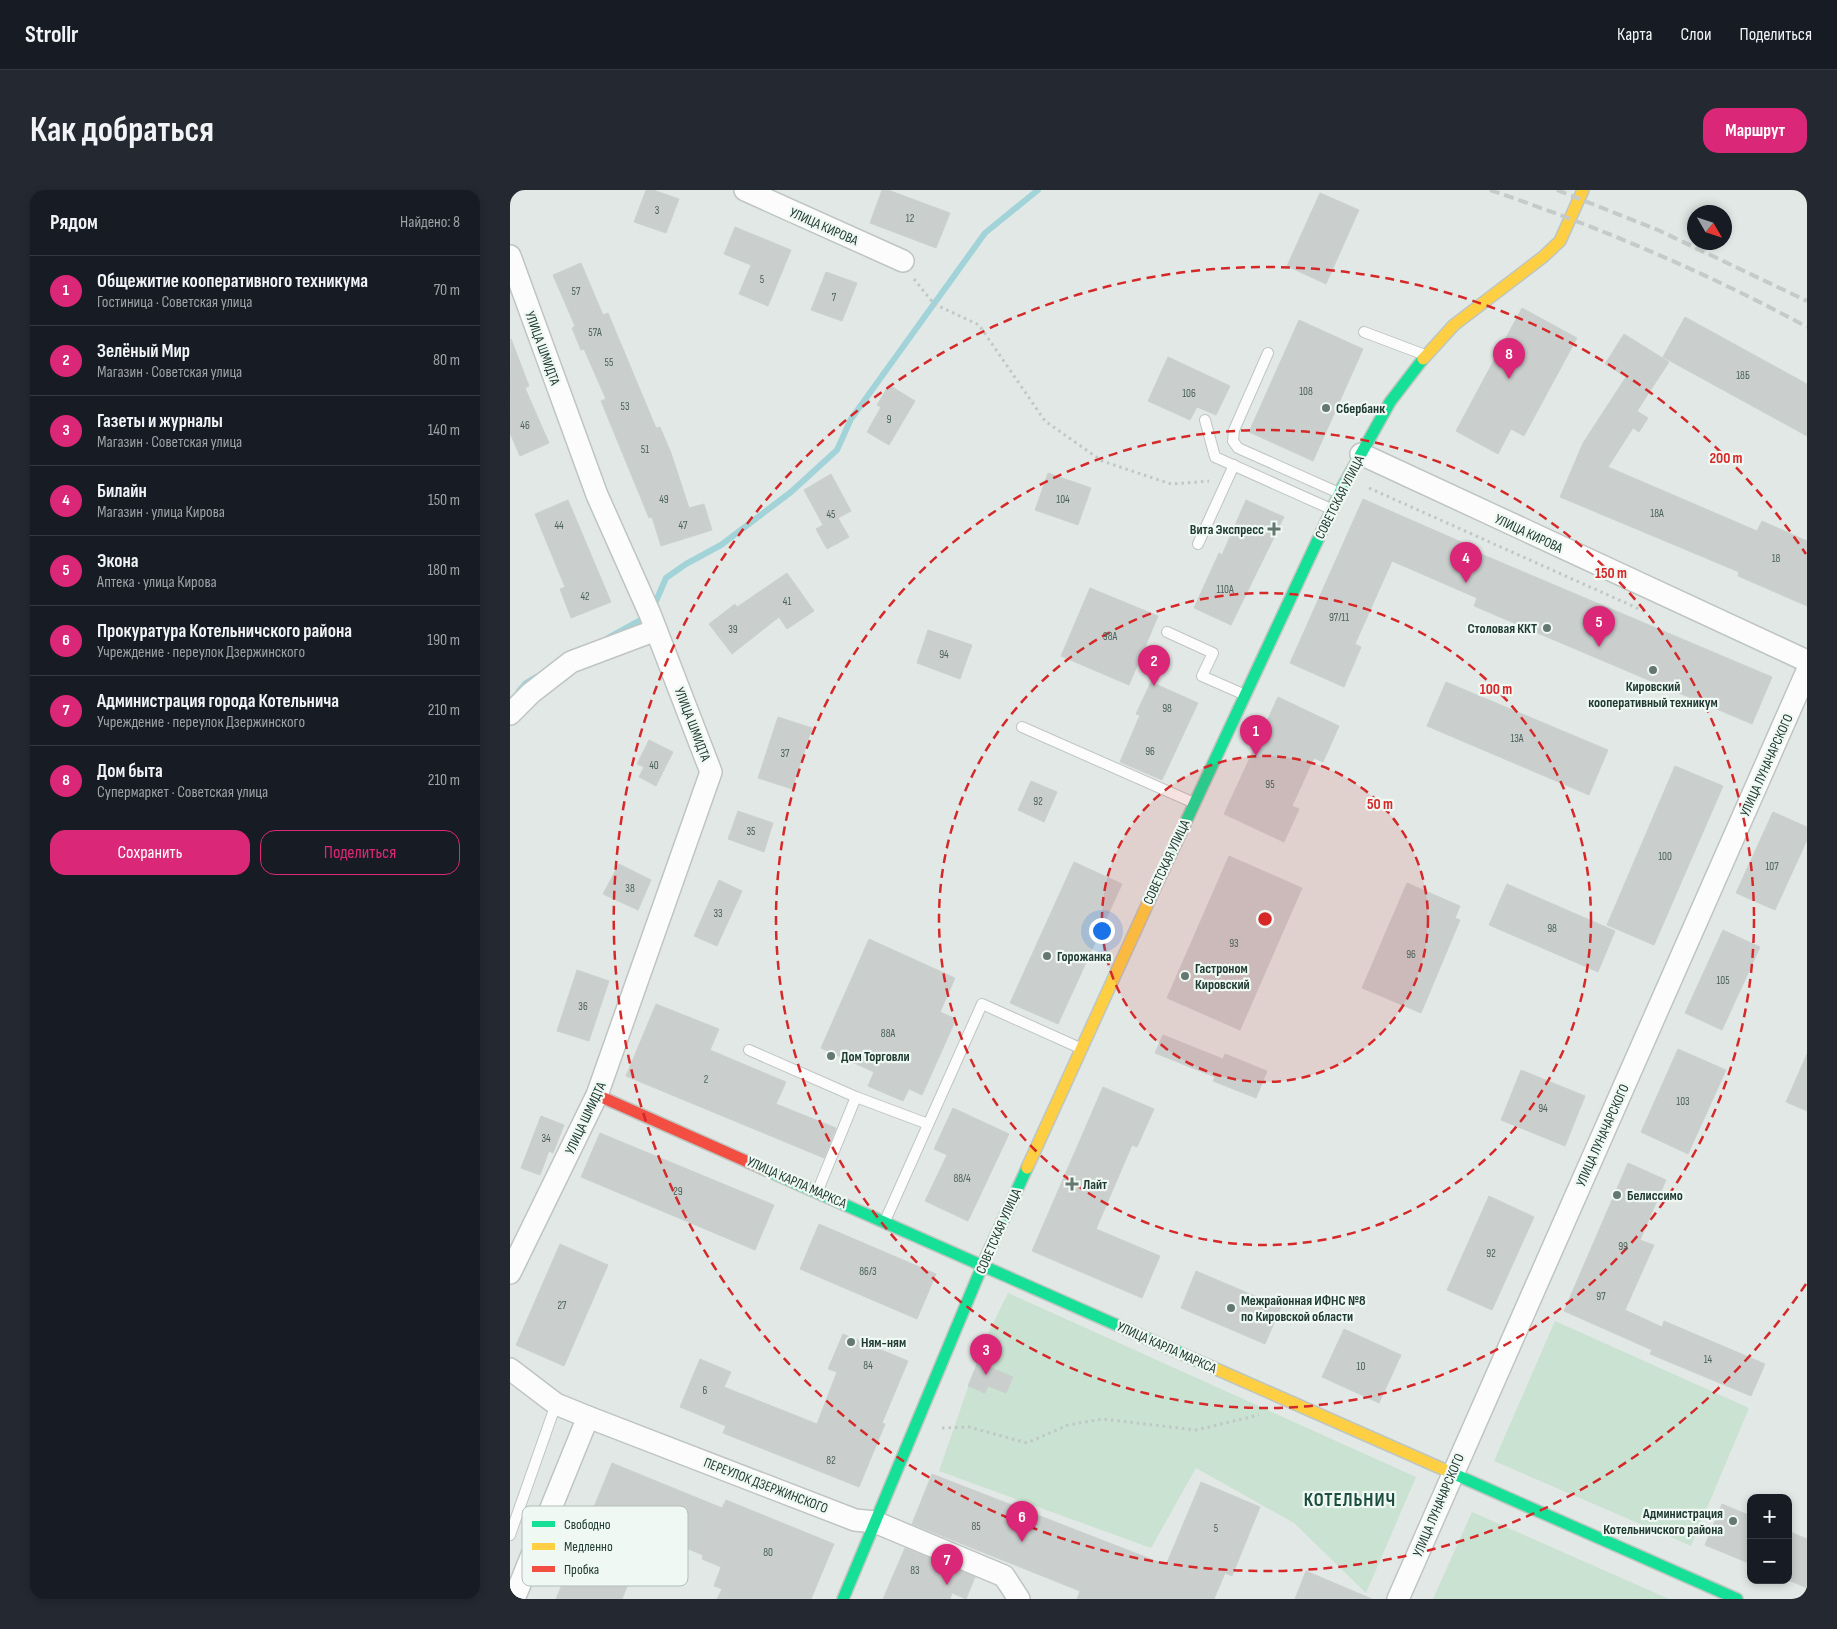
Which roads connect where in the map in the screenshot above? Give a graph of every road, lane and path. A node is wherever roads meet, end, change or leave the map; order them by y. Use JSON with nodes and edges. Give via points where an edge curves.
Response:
{"nodes":[{"id":1,"x":745,"y":190,"type":"edge"},
{"id":2,"x":1583,"y":190,"type":"edge"},
{"id":3,"x":510,"y":256,"type":"edge"},
{"id":4,"x":903,"y":261,"type":"joint"},
{"id":5,"x":1364,"y":332,"type":"dead end"},
{"id":6,"x":1268,"y":354,"type":"dead end"},
{"id":7,"x":1426,"y":355,"type":"junction"},
{"id":8,"x":1205,"y":420,"type":"dead end"},
{"id":9,"x":1369,"y":458,"type":"junction"},
{"id":10,"x":1234,"y":465,"type":"junction"},
{"id":11,"x":1228,"y":480,"type":"junction"},
{"id":12,"x":1340,"y":493,"type":"junction"},
{"id":13,"x":1332,"y":509,"type":"junction"},
{"id":14,"x":1198,"y":544,"type":"dead end"},
{"id":15,"x":1652,"y":615,"type":"dead end"},
{"id":16,"x":656,"y":630,"type":"junction"},
{"id":17,"x":1167,"y":632,"type":"dead end"},
{"id":18,"x":1807,"y":661,"type":"edge"},
{"id":19,"x":1807,"y":671,"type":"edge"},
{"id":20,"x":1244,"y":695,"type":"junction"},
{"id":21,"x":510,"y":714,"type":"edge"},
{"id":22,"x":1022,"y":727,"type":"dead end"},
{"id":23,"x":1193,"y":802,"type":"junction"},
{"id":24,"x":1081,"y":1048,"type":"junction"},
{"id":25,"x":749,"y":1050,"type":"dead end"},
{"id":26,"x":597,"y":1095,"type":"junction"},
{"id":27,"x":856,"y":1097,"type":"junction"},
{"id":28,"x":928,"y":1124,"type":"junction"},
{"id":29,"x":818,"y":1191,"type":"junction"},
{"id":30,"x":885,"y":1221,"type":"junction"},
{"id":31,"x":983,"y":1264,"type":"junction"},
{"id":32,"x":510,"y":1273,"type":"edge"},
{"id":33,"x":510,"y":1369,"type":"edge"},
{"id":34,"x":556,"y":1404,"type":"junction"},
{"id":35,"x":1261,"y":1415,"type":"dead end"},
{"id":36,"x":588,"y":1417,"type":"junction"},
{"id":37,"x":941,"y":1428,"type":"dead end"},
{"id":38,"x":1452,"y":1473,"type":"junction"},
{"id":39,"x":552,"y":1506,"type":"edge"},
{"id":40,"x":874,"y":1522,"type":"junction"},
{"id":41,"x":510,"y":1535,"type":"edge"},
{"id":42,"x":522,"y":1579,"type":"edge"},
{"id":43,"x":514,"y":1599,"type":"edge"},
{"id":44,"x":843,"y":1599,"type":"edge"},
{"id":45,"x":1019,"y":1599,"type":"edge"},
{"id":46,"x":1398,"y":1599,"type":"edge"},
{"id":47,"x":1737,"y":1599,"type":"edge"}],
"edges":[{"from":1,"to":4,"type":"street","name":"УЛИЦА КИРОВА"},
{"from":2,"to":7,"type":"main road","name":"СОВЕТСКАЯ УЛИЦА","via":[[1560,242],[1454,325]]},
{"from":3,"to":16,"type":"street","name":"УЛИЦА ШМИДТА","via":[[597,495]]},
{"from":4,"to":11,"type":"path","via":[[934,304],[979,325],[1045,421],[1102,461],[1172,484]]},
{"from":5,"to":7,"type":"lane"},
{"from":6,"to":12,"type":"lane","via":[[1234,430],[1233,441],[1238,448]]},
{"from":7,"to":9,"type":"main road","name":"СОВЕТСКАЯ УЛИЦА","via":[[1390,402]]},
{"from":8,"to":10,"type":"lane","via":[[1216,457]]},
{"from":9,"to":12,"type":"main road","name":"СОВЕТСКАЯ УЛИЦА"},
{"from":9,"to":15,"type":"path","via":[[1362,485]]},
{"from":9,"to":18,"type":"street","name":"УЛИЦА КИРОВА"},
{"from":10,"to":11,"type":"lane"},
{"from":10,"to":13,"type":"lane"},
{"from":11,"to":14,"type":"lane"},
{"from":12,"to":13,"type":"main road","name":"СОВЕТСКАЯ УЛИЦА"},
{"from":13,"to":20,"type":"main road","name":"СОВЕТСКАЯ УЛИЦА"},
{"from":16,"to":21,"type":"street","via":[[571,662]]},
{"from":16,"to":26,"type":"street","name":"УЛИЦА ШМИДТА","via":[[711,772]]},
{"from":17,"to":20,"type":"lane","via":[[1213,653],[1202,676]]},
{"from":19,"to":38,"type":"street","name":"УЛИЦА ЛУНАЧАРСКОГО"},
{"from":20,"to":23,"type":"main road","name":"СОВЕТСКАЯ УЛИЦА"},
{"from":22,"to":23,"type":"lane"},
{"from":23,"to":24,"type":"main road","name":"СОВЕТСКАЯ УЛИЦА"},
{"from":24,"to":28,"type":"lane","via":[[982,1004]]},
{"from":24,"to":31,"type":"main road","name":"СОВЕТСКАЯ УЛИЦА"},
{"from":25,"to":27,"type":"lane"},
{"from":26,"to":29,"type":"main road","name":"УЛИЦА КАРЛА МАРКСА"},
{"from":26,"to":32,"type":"street","name":"УЛИЦА ШМИДТА"},
{"from":27,"to":28,"type":"lane"},
{"from":27,"to":29,"type":"lane"},
{"from":28,"to":30,"type":"lane"},
{"from":29,"to":30,"type":"main road","name":"УЛИЦА КАРЛА МАРКСА"},
{"from":30,"to":31,"type":"main road","name":"УЛИЦА КАРЛА МАРКСА"},
{"from":31,"to":38,"type":"main road","name":"УЛИЦА КАРЛА МАРКСА"},
{"from":31,"to":40,"type":"main road","name":"СОВЕТСКАЯ УЛИЦА"},
{"from":33,"to":34,"type":"street","name":"ПЕРЕУЛОК ДЗЕРЖИНСКОГО"},
{"from":34,"to":36,"type":"street","name":"ПЕРЕУЛОК ДЗЕРЖИНСКОГО"},
{"from":34,"to":41,"type":"lane"},
{"from":35,"to":37,"type":"path","via":[[1196,1430],[1102,1419],[1068,1425],[1027,1443],[969,1427]]},
{"from":36,"to":39,"type":"street"},
{"from":36,"to":40,"type":"street","name":"ПЕРЕУЛОК ДЗЕРЖИНСКОГО","via":[[856,1520]]},
{"from":38,"to":46,"type":"street","name":"УЛИЦА ЛУНАЧАРСКОГО"},
{"from":38,"to":47,"type":"main road","name":"УЛИЦА КАРЛА МАРКСА"},
{"from":40,"to":44,"type":"main road","name":"СОВЕТСКАЯ УЛИЦА"},
{"from":40,"to":45,"type":"street","name":"ПЕРЕУЛОК ДЗЕРЖИНСКОГО","via":[[1004,1576]]},
{"from":42,"to":43,"type":"street"}]}
